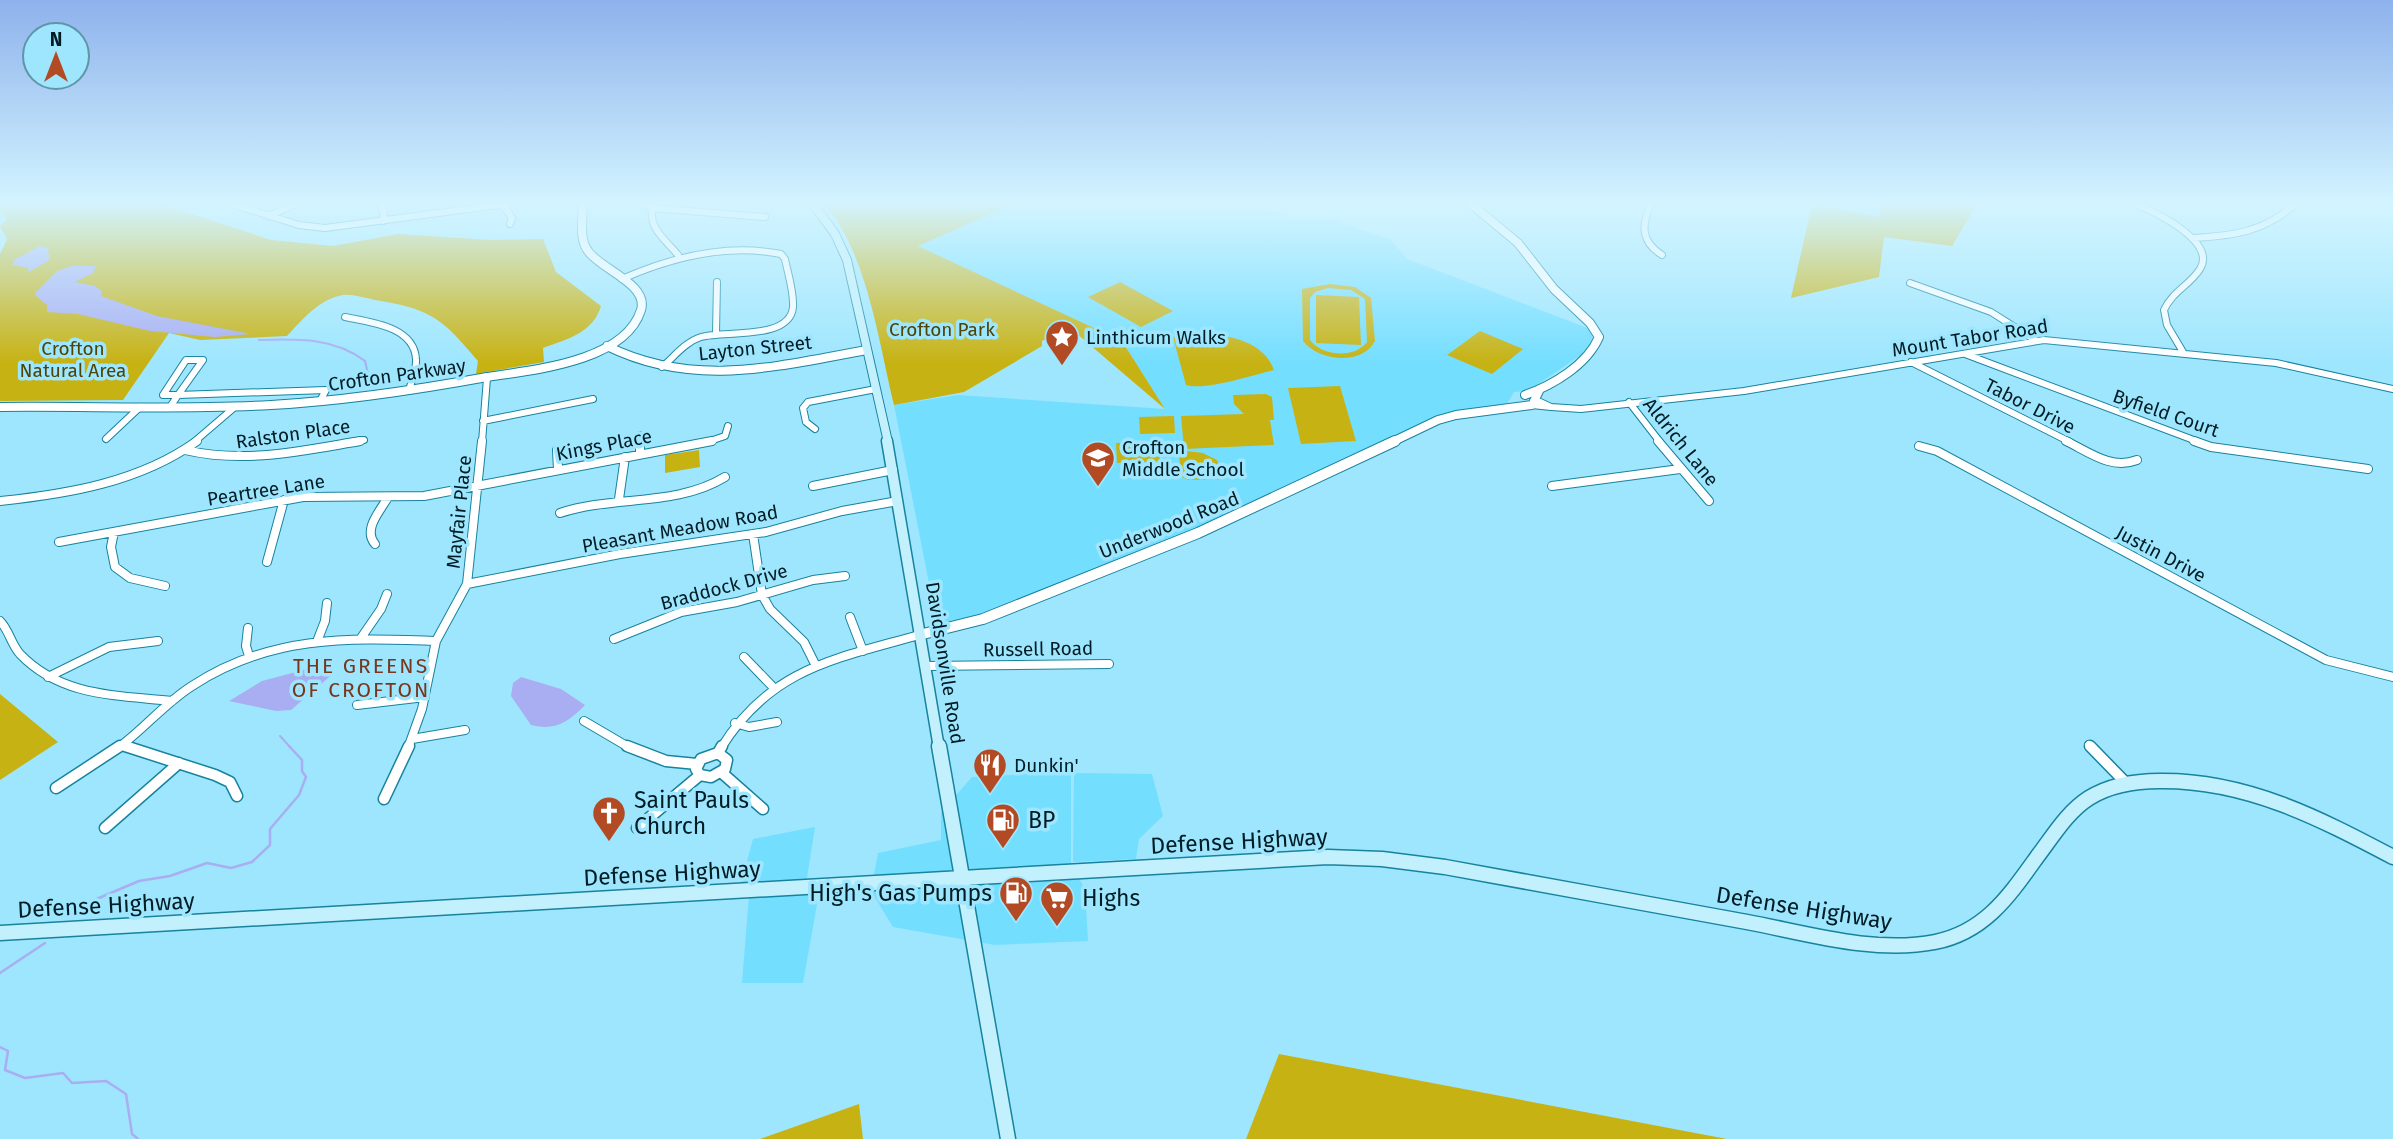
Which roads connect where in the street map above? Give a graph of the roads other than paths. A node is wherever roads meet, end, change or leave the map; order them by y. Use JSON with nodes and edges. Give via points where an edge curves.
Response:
{"nodes":[{"id":1,"x":592,"y":257,"type":"edge"},
{"id":2,"x":675,"y":257,"type":"edge"},
{"id":3,"x":782,"y":257,"type":"edge"},
{"id":4,"x":846,"y":257,"type":"edge"},
{"id":5,"x":1529,"y":257,"type":"edge"},
{"id":6,"x":2204,"y":257,"type":"edge"},
{"id":7,"x":622,"y":279,"type":"junction"},
{"id":8,"x":717,"y":282,"type":"dead end"},
{"id":9,"x":1910,"y":283,"type":"dead end"},
{"id":10,"x":345,"y":317,"type":"dead end"},
{"id":11,"x":716,"y":333,"type":"junction"},
{"id":12,"x":2035,"y":340,"type":"junction"},
{"id":13,"x":607,"y":346,"type":"junction"},
{"id":14,"x":867,"y":350,"type":"junction"},
{"id":15,"x":2183,"y":352,"type":"junction"},
{"id":16,"x":1962,"y":353,"type":"junction"},
{"id":17,"x":1911,"y":362,"type":"junction"},
{"id":18,"x":662,"y":367,"type":"junction"},
{"id":19,"x":487,"y":378,"type":"junction"},
{"id":20,"x":876,"y":389,"type":"junction"},
{"id":21,"x":2393,"y":389,"type":"edge"},
{"id":22,"x":409,"y":391,"type":"junction"},
{"id":23,"x":181,"y":395,"type":"junction"},
{"id":24,"x":593,"y":399,"type":"dead end"},
{"id":25,"x":1516,"y":400,"type":"junction"},
{"id":26,"x":1534,"y":400,"type":"junction"},
{"id":27,"x":320,"y":401,"type":"junction"},
{"id":28,"x":1629,"y":402,"type":"junction"},
{"id":29,"x":236,"y":406,"type":"junction"},
{"id":30,"x":0,"y":407,"type":"edge"},
{"id":31,"x":140,"y":407,"type":"junction"},
{"id":32,"x":170,"y":407,"type":"junction"},
{"id":33,"x":1505,"y":410,"type":"junction"},
{"id":34,"x":483,"y":421,"type":"junction"},
{"id":35,"x":728,"y":426,"type":"dead end"},
{"id":36,"x":815,"y":429,"type":"dead end"},
{"id":37,"x":639,"y":435,"type":"dead end"},
{"id":38,"x":106,"y":439,"type":"dead end"},
{"id":39,"x":364,"y":440,"type":"dead end"},
{"id":40,"x":1919,"y":446,"type":"dead end"},
{"id":41,"x":185,"y":450,"type":"junction"},
{"id":42,"x":557,"y":450,"type":"dead end"},
{"id":43,"x":640,"y":454,"type":"junction"},
{"id":44,"x":625,"y":457,"type":"junction"},
{"id":45,"x":2137,"y":460,"type":"dead end"},
{"id":46,"x":1680,"y":469,"type":"junction"},
{"id":47,"x":558,"y":470,"type":"junction"},
{"id":48,"x":893,"y":470,"type":"junction"},
{"id":49,"x":2368,"y":470,"type":"dead end"},
{"id":50,"x":725,"y":477,"type":"dead end"},
{"id":51,"x":813,"y":486,"type":"dead end"},
{"id":52,"x":1552,"y":486,"type":"dead end"},
{"id":53,"x":478,"y":487,"type":"junction"},
{"id":54,"x":387,"y":499,"type":"junction"},
{"id":55,"x":619,"y":499,"type":"junction"},
{"id":56,"x":285,"y":500,"type":"junction"},
{"id":57,"x":898,"y":501,"type":"junction"},
{"id":58,"x":1709,"y":501,"type":"dead end"},
{"id":59,"x":0,"y":502,"type":"edge"},
{"id":60,"x":560,"y":513,"type":"dead end"},
{"id":61,"x":114,"y":532,"type":"junction"},
{"id":62,"x":753,"y":534,"type":"junction"},
{"id":63,"x":60,"y":542,"type":"dead end"},
{"id":64,"x":375,"y":544,"type":"dead end"},
{"id":65,"x":267,"y":562,"type":"dead end"},
{"id":66,"x":845,"y":576,"type":"dead end"},
{"id":67,"x":467,"y":584,"type":"junction"},
{"id":68,"x":165,"y":586,"type":"dead end"},
{"id":69,"x":387,"y":594,"type":"dead end"},
{"id":70,"x":762,"y":595,"type":"junction"},
{"id":71,"x":327,"y":603,"type":"dead end"},
{"id":72,"x":850,"y":617,"type":"dead end"},
{"id":73,"x":0,"y":621,"type":"edge"},
{"id":74,"x":248,"y":628,"type":"dead end"},
{"id":75,"x":919,"y":635,"type":"junction"},
{"id":76,"x":360,"y":638,"type":"junction"},
{"id":77,"x":318,"y":639,"type":"junction"},
{"id":78,"x":614,"y":639,"type":"dead end"},
{"id":79,"x":158,"y":641,"type":"dead end"},
{"id":80,"x":436,"y":641,"type":"junction"},
{"id":81,"x":863,"y":652,"type":"junction"},
{"id":82,"x":248,"y":656,"type":"junction"},
{"id":83,"x":744,"y":657,"type":"dead end"},
{"id":84,"x":1109,"y":664,"type":"dead end"},
{"id":85,"x":816,"y":666,"type":"junction"},
{"id":86,"x":925,"y":666,"type":"junction"},
{"id":87,"x":48,"y":677,"type":"junction"},
{"id":88,"x":2393,"y":677,"type":"edge"},
{"id":89,"x":774,"y":687,"type":"junction"},
{"id":90,"x":425,"y":696,"type":"junction"},
{"id":91,"x":172,"y":701,"type":"junction"},
{"id":92,"x":357,"y":705,"type":"dead end"},
{"id":93,"x":584,"y":720,"type":"dead end"},
{"id":94,"x":776,"y":722,"type":"dead end"},
{"id":95,"x":735,"y":723,"type":"junction"},
{"id":96,"x":465,"y":730,"type":"dead end"},
{"id":97,"x":412,"y":739,"type":"junction"},
{"id":98,"x":121,"y":745,"type":"junction"},
{"id":99,"x":2089,"y":745,"type":"dead end"},
{"id":100,"x":718,"y":753,"type":"junction"},
{"id":101,"x":179,"y":763,"type":"junction"},
{"id":102,"x":696,"y":764,"type":"junction"},
{"id":103,"x":721,"y":772,"type":"junction"},
{"id":104,"x":700,"y":775,"type":"junction"},
{"id":105,"x":2127,"y":784,"type":"junction"},
{"id":106,"x":55,"y":788,"type":"dead end"},
{"id":107,"x":237,"y":796,"type":"dead end"},
{"id":108,"x":384,"y":799,"type":"dead end"},
{"id":109,"x":763,"y":808,"type":"dead end"},
{"id":110,"x":105,"y":828,"type":"dead end"},
{"id":111,"x":636,"y":828,"type":"dead end"},
{"id":112,"x":2393,"y":857,"type":"edge"},
{"id":113,"x":961,"y":878,"type":"junction"},
{"id":114,"x":0,"y":933,"type":"edge"},
{"id":115,"x":1008,"y":1139,"type":"edge"}],
"edges":[{"from":1,"to":7,"type":"street","name":"Crofton Parkway"},
{"from":2,"to":7,"type":"street"},
{"from":3,"to":11,"type":"street","via":[[793,308],[786,321],[761,331]]},
{"from":4,"to":14,"type":"main road","name":"Davidsonville Road"},
{"from":5,"to":26,"type":"street","name":"Underwood Road","via":[[1597,333],[1598,340],[1594,349]]},
{"from":6,"to":15,"type":"street","via":[[2164,310]]},
{"from":7,"to":13,"type":"street","name":"Crofton Parkway","via":[[638,291],[642,308],[634,325]]},
{"from":8,"to":11,"type":"street"},
{"from":9,"to":12,"type":"street","via":[[1984,307]]},
{"from":10,"to":22,"type":"street","via":[[389,328],[408,340],[416,362]]},
{"from":11,"to":18,"type":"street","via":[[692,341]]},
{"from":12,"to":15,"type":"street","name":"Mount Tabor Road"},
{"from":12,"to":16,"type":"street","name":"Mount Tabor Road"},
{"from":13,"to":18,"type":"street","name":"Layton Street"},
{"from":13,"to":19,"type":"street","name":"Crofton Parkway","via":[[558,365]]},
{"from":14,"to":18,"type":"street","name":"Layton Street","via":[[726,371]]},
{"from":14,"to":20,"type":"main road","name":"Davidsonville Road"},
{"from":15,"to":21,"type":"street","name":"Mount Tabor Road","via":[[2308,368]]},
{"from":16,"to":17,"type":"street","name":"Mount Tabor Road"},
{"from":16,"to":49,"type":"street","name":"Byfield Court","via":[[2204,445]]},
{"from":17,"to":28,"type":"street","name":"Mount Tabor Road","via":[[1744,391]]},
{"from":17,"to":45,"type":"street","name":"Tabor Drive","via":[[2110,463]]},
{"from":19,"to":22,"type":"street","name":"Crofton Parkway"},
{"from":19,"to":34,"type":"street","name":"Mayfair Place"},
{"from":20,"to":36,"type":"street","via":[[808,402],[803,408],[806,422]]},
{"from":20,"to":48,"type":"main road","name":"Davidsonville Road"},
{"from":22,"to":27,"type":"street","name":"Crofton Parkway"},
{"from":23,"to":23,"type":"street","via":[[196,372],[203,360],[186,360],[163,395]]},
{"from":23,"to":27,"type":"street","via":[[326,390]]},
{"from":23,"to":32,"type":"street"},
{"from":24,"to":34,"type":"street"},
{"from":25,"to":26,"type":"street"},
{"from":25,"to":26,"type":"street","via":[[1525,395]]},
{"from":25,"to":33,"type":"street"},
{"from":26,"to":28,"type":"street","name":"Mount Tabor Road","via":[[1551,407],[1581,409]]},
{"from":26,"to":33,"type":"street","name":"Underwood Road"},
{"from":27,"to":29,"type":"street","name":"Crofton Parkway"},
{"from":28,"to":46,"type":"street","name":"Aldrich Lane"},
{"from":29,"to":32,"type":"street","name":"Crofton Parkway"},
{"from":29,"to":41,"type":"street"},
{"from":30,"to":31,"type":"street","name":"Crofton Parkway"},
{"from":31,"to":32,"type":"street","name":"Crofton Parkway"},
{"from":31,"to":38,"type":"street"},
{"from":33,"to":75,"type":"street","name":"Underwood Road","via":[[1438,420],[1198,533],[983,620]]},
{"from":34,"to":53,"type":"street","name":"Mayfair Place"},
{"from":35,"to":43,"type":"street","name":"Kings Place","via":[[727,433],[717,440]]},
{"from":37,"to":43,"type":"street"},
{"from":39,"to":41,"type":"street","name":"Ralston Place","via":[[244,459]]},
{"from":40,"to":88,"type":"street","name":"Justin Drive","via":[[1937,451],[2326,660]]},
{"from":41,"to":59,"type":"street","via":[[111,482]]},
{"from":42,"to":47,"type":"street"},
{"from":43,"to":44,"type":"street","name":"Kings Place"},
{"from":44,"to":47,"type":"street","name":"Kings Place"},
{"from":44,"to":55,"type":"street"},
{"from":46,"to":52,"type":"street"},
{"from":46,"to":58,"type":"street","name":"Aldrich Lane"},
{"from":47,"to":53,"type":"street","name":"Kings Place"},
{"from":48,"to":51,"type":"street"},
{"from":48,"to":57,"type":"main road","name":"Davidsonville Road"},
{"from":50,"to":55,"type":"street","via":[[683,494]]},
{"from":53,"to":54,"type":"street","name":"Peartree Lane"},
{"from":53,"to":67,"type":"street","name":"Mayfair Place"},
{"from":54,"to":56,"type":"street","name":"Peartree Lane","via":[[327,495]]},
{"from":54,"to":64,"type":"street","via":[[370,531]]},
{"from":55,"to":60,"type":"street"},
{"from":56,"to":61,"type":"street","name":"Peartree Lane"},
{"from":56,"to":65,"type":"street"},
{"from":57,"to":62,"type":"street","name":"Pleasant Meadow Road"},
{"from":57,"to":75,"type":"main road","name":"Davidsonville Road"},
{"from":61,"to":63,"type":"street","name":"Peartree Lane"},
{"from":61,"to":68,"type":"street","via":[[109,549],[117,570],[134,580]]},
{"from":62,"to":67,"type":"street","name":"Pleasant Meadow Road"},
{"from":62,"to":70,"type":"street"},
{"from":66,"to":70,"type":"street","name":"Braddock Drive"},
{"from":67,"to":80,"type":"street","name":"Mayfair Place"},
{"from":69,"to":76,"type":"street"},
{"from":70,"to":78,"type":"street","name":"Braddock Drive","via":[[681,612]]},
{"from":70,"to":85,"type":"street","via":[[770,610],[804,642]]},
{"from":71,"to":77,"type":"street"},
{"from":72,"to":81,"type":"street"},
{"from":73,"to":87,"type":"street","via":[[18,652]]},
{"from":74,"to":82,"type":"street"},
{"from":75,"to":81,"type":"street"},
{"from":75,"to":86,"type":"main road","name":"Davidsonville Road"},
{"from":76,"to":77,"type":"street"},
{"from":76,"to":80,"type":"street"},
{"from":77,"to":82,"type":"street"},
{"from":79,"to":87,"type":"street","via":[[109,647]]},
{"from":80,"to":90,"type":"street","name":"Mayfair Place"},
{"from":81,"to":85,"type":"street"},
{"from":82,"to":91,"type":"street"},
{"from":83,"to":89,"type":"street"},
{"from":84,"to":86,"type":"street","name":"Russell Road"},
{"from":85,"to":89,"type":"street"},
{"from":86,"to":113,"type":"main road","name":"Davidsonville Road"},
{"from":87,"to":91,"type":"street","via":[[91,695]]},
{"from":89,"to":95,"type":"street"},
{"from":90,"to":92,"type":"street"},
{"from":90,"to":97,"type":"street","name":"Mayfair Place"},
{"from":91,"to":98,"type":"street"},
{"from":93,"to":102,"type":"street","via":[[631,751]]},
{"from":94,"to":95,"type":"street","via":[[749,727]]},
{"from":95,"to":100,"type":"street"},
{"from":96,"to":97,"type":"street"},
{"from":97,"to":108,"type":"street","name":"Mayfair Place"},
{"from":98,"to":101,"type":"street"},
{"from":98,"to":106,"type":"street"},
{"from":99,"to":105,"type":"street"},
{"from":100,"to":102,"type":"street"},
{"from":100,"to":103,"type":"street","via":[[727,760]]},
{"from":101,"to":107,"type":"street","via":[[230,782]]},
{"from":101,"to":110,"type":"street"},
{"from":102,"to":104,"type":"street"},
{"from":103,"to":104,"type":"street"},
{"from":103,"to":109,"type":"street"},
{"from":104,"to":111,"type":"street"},
{"from":105,"to":112,"type":"main road","name":"Defense Highway","via":[[2192,781],[2251,792],[2322,819]]},
{"from":105,"to":113,"type":"main road","name":"Defense Highway","via":[[2099,792],[2080,805],[1988,918],[1963,933],[1921,943],[1830,937],[1382,859],[1275,859]]},
{"from":113,"to":114,"type":"main road","name":"Defense Highway"},
{"from":113,"to":115,"type":"main road","name":"Davidsonville Road"}]}
